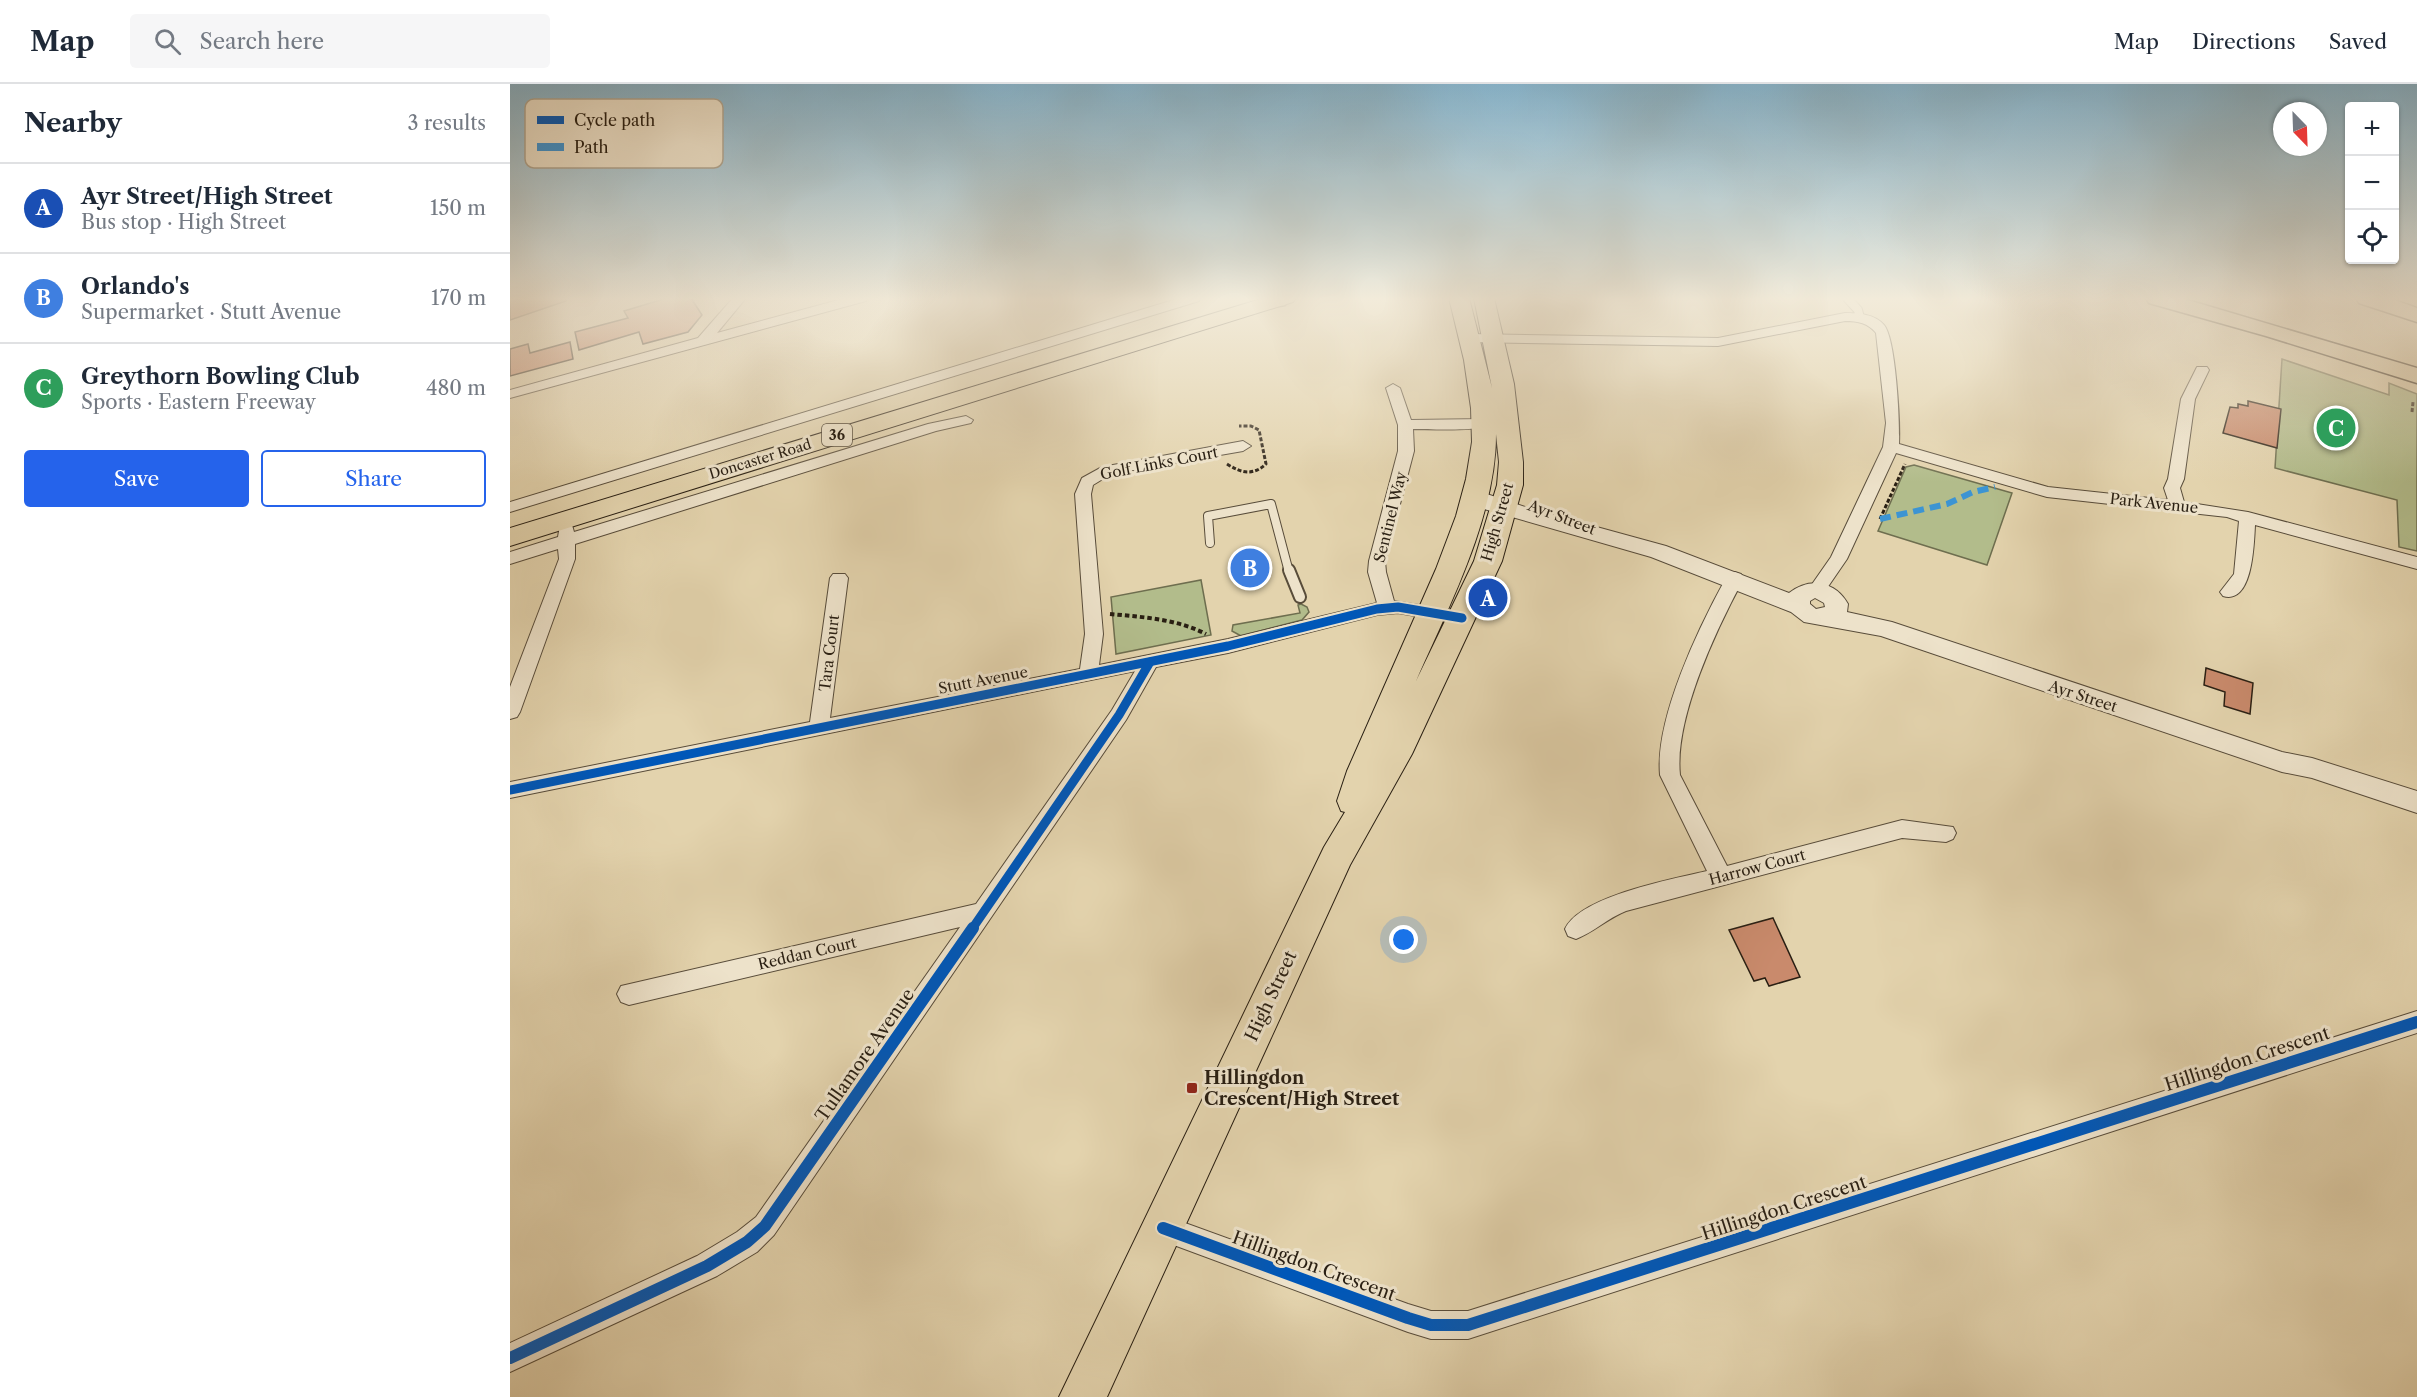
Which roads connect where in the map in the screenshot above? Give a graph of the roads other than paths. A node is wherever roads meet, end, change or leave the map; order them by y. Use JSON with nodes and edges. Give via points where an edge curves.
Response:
{"nodes":[{"id":1,"x":635,"y":359,"type":"edge"},
{"id":2,"x":993,"y":359,"type":"edge"},
{"id":3,"x":1038,"y":359,"type":"edge"},
{"id":4,"x":1075,"y":359,"type":"edge"},
{"id":5,"x":1472,"y":359,"type":"edge"},
{"id":6,"x":1497,"y":359,"type":"edge"},
{"id":7,"x":1886,"y":359,"type":"edge"},
{"id":8,"x":2364,"y":359,"type":"edge"},
{"id":9,"x":2400,"y":359,"type":"edge"},
{"id":10,"x":2417,"y":365,"type":"edge"},
{"id":11,"x":2202,"y":370,"type":"dead end"},
{"id":12,"x":2417,"y":376,"type":"edge"},
{"id":13,"x":1393,"y":388,"type":"dead end"},
{"id":14,"x":510,"y":394,"type":"edge"},
{"id":15,"x":1508,"y":414,"type":"junction"},
{"id":16,"x":966,"y":420,"type":"dead end"},
{"id":17,"x":1484,"y":423,"type":"junction"},
{"id":18,"x":1406,"y":425,"type":"junction"},
{"id":19,"x":1243,"y":446,"type":"dead end"},
{"id":20,"x":1891,"y":447,"type":"junction"},
{"id":21,"x":2176,"y":478,"type":"junction"},
{"id":22,"x":1475,"y":497,"type":"junction"},
{"id":23,"x":1505,"y":503,"type":"junction"},
{"id":24,"x":2177,"y":505,"type":"junction"},
{"id":25,"x":510,"y":507,"type":"edge"},
{"id":26,"x":2195,"y":507,"type":"junction"},
{"id":27,"x":2248,"y":517,"type":"junction"},
{"id":28,"x":510,"y":522,"type":"edge"},
{"id":29,"x":567,"y":530,"type":"junction"},
{"id":30,"x":510,"y":537,"type":"edge"},
{"id":31,"x":1210,"y":543,"type":"dead end"},
{"id":32,"x":510,"y":558,"type":"edge"},
{"id":33,"x":2417,"y":563,"type":"edge"},
{"id":34,"x":839,"y":578,"type":"dead end"},
{"id":35,"x":1735,"y":578,"type":"junction"},
{"id":36,"x":2229,"y":592,"type":"dead end"},
{"id":37,"x":1300,"y":597,"type":"dead end"},
{"id":38,"x":1819,"y":601,"type":"junction"},
{"id":39,"x":1387,"y":608,"type":"junction"},
{"id":40,"x":1447,"y":615,"type":"junction"},
{"id":41,"x":1094,"y":634,"type":"junction"},
{"id":42,"x":1150,"y":662,"type":"junction"},
{"id":43,"x":1108,"y":670,"type":"junction"},
{"id":44,"x":1088,"y":674,"type":"junction"},
{"id":45,"x":510,"y":712,"type":"edge"},
{"id":46,"x":819,"y":728,"type":"junction"},
{"id":47,"x":2282,"y":762,"type":"junction"},
{"id":48,"x":510,"y":790,"type":"edge"},
{"id":49,"x":2417,"y":802,"type":"edge"},
{"id":50,"x":2417,"y":818,"type":"edge"},
{"id":51,"x":1946,"y":833,"type":"dead end"},
{"id":52,"x":1721,"y":876,"type":"junction"},
{"id":53,"x":984,"y":912,"type":"junction"},
{"id":54,"x":1576,"y":929,"type":"dead end"},
{"id":55,"x":629,"y":994,"type":"dead end"},
{"id":56,"x":2417,"y":1022,"type":"edge"},
{"id":57,"x":1163,"y":1228,"type":"junction"},
{"id":58,"x":510,"y":1358,"type":"edge"},
{"id":59,"x":1083,"y":1397,"type":"edge"}],
"edges":[{"from":1,"to":14,"type":"street"},
{"from":2,"to":25,"type":"street","name":"Doncaster Road"},
{"from":3,"to":28,"type":"main road","name":"Doncaster Road","number":"36"},
{"from":4,"to":29,"type":"main road","name":"Doncaster Road","number":"36"},
{"from":5,"to":17,"type":"main road","name":"High Street"},
{"from":6,"to":15,"type":"main road","name":"High Street"},
{"from":7,"to":20,"type":"street","via":[[1893,423]]},
{"from":8,"to":12,"type":"highway"},
{"from":9,"to":10,"type":"highway"},
{"from":11,"to":21,"type":"street","via":[[2188,399]]},
{"from":13,"to":18,"type":"street","name":"Sentinel Way"},
{"from":15,"to":17,"type":"street"},
{"from":15,"to":23,"type":"main road","name":"High Street","via":[[1511,462]]},
{"from":16,"to":29,"type":"street","name":"Doncaster Road"},
{"from":17,"to":18,"type":"street"},
{"from":17,"to":22,"type":"main road","name":"High Street"},
{"from":18,"to":39,"type":"street","name":"Sentinel Way","via":[[1403,468],[1377,561]]},
{"from":19,"to":41,"type":"street","name":"Golf Links Court","via":[[1116,468],[1089,480],[1083,495]]},
{"from":20,"to":24,"type":"street","name":"Park Avenue","via":[[2047,492]]},
{"from":20,"to":38,"type":"street"},
{"from":21,"to":24,"type":"street","via":[[2172,488]]},
{"from":21,"to":26,"type":"street"},
{"from":22,"to":23,"type":"street","name":"Ayr Street"},
{"from":22,"to":40,"type":"main road","name":"High Street","via":[[1458,548]]},
{"from":23,"to":35,"type":"street","name":"Ayr Street"},
{"from":23,"to":40,"type":"main road","name":"High Street","via":[[1488,561]]},
{"from":24,"to":26,"type":"street","name":"Park Avenue"},
{"from":26,"to":27,"type":"street","name":"Park Avenue"},
{"from":27,"to":33,"type":"street","name":"Park Avenue"},
{"from":27,"to":36,"type":"street","via":[[2242,574]]},
{"from":29,"to":30,"type":"main road","name":"Doncaster Road","number":"36"},
{"from":29,"to":32,"type":"street","name":"Doncaster Road"},
{"from":29,"to":45,"type":"street","via":[[567,559]]},
{"from":31,"to":37,"type":"lane","via":[[1208,516],[1271,504]]},
{"from":34,"to":46,"type":"street","name":"Tara Court"},
{"from":35,"to":38,"type":"street","name":"Ayr Street"},
{"from":35,"to":52,"type":"street","via":[[1694,659],[1668,765]]},
{"from":38,"to":47,"type":"street","name":"Ayr Street","via":[[1884,628]]},
{"from":39,"to":40,"type":"street","name":"Stutt Avenue"},
{"from":39,"to":42,"type":"street","name":"Stutt Avenue"},
{"from":40,"to":57,"type":"main road","name":"High Street","via":[[1396,754],[1336,856]]},
{"from":41,"to":43,"type":"street","name":"Golf Links Court"},
{"from":41,"to":44,"type":"street","name":"Golf Links Court"},
{"from":42,"to":43,"type":"street","name":"Stutt Avenue"},
{"from":42,"to":53,"type":"street","name":"Tullamore Avenue","via":[[1133,695]]},
{"from":43,"to":44,"type":"street","name":"Stutt Avenue"},
{"from":44,"to":46,"type":"street","name":"Stutt Avenue"},
{"from":46,"to":48,"type":"street","name":"Stutt Avenue"},
{"from":47,"to":49,"type":"street","name":"Ayr Street"},
{"from":47,"to":50,"type":"street","name":"Ayr Street","via":[[2310,777]]},
{"from":51,"to":52,"type":"street","name":"Harrow Court","via":[[1902,829]]},
{"from":52,"to":54,"type":"street","name":"Harrow Court","via":[[1623,902]]},
{"from":53,"to":55,"type":"street","name":"Reddan Court"},
{"from":53,"to":58,"type":"street","name":"Tullamore Avenue","via":[[765,1226],[707,1266]]},
{"from":56,"to":57,"type":"street","name":"Hillingdon Crescent","via":[[1468,1325],[1431,1325],[1408,1318]]},
{"from":57,"to":59,"type":"main road","name":"High Street"}]}
